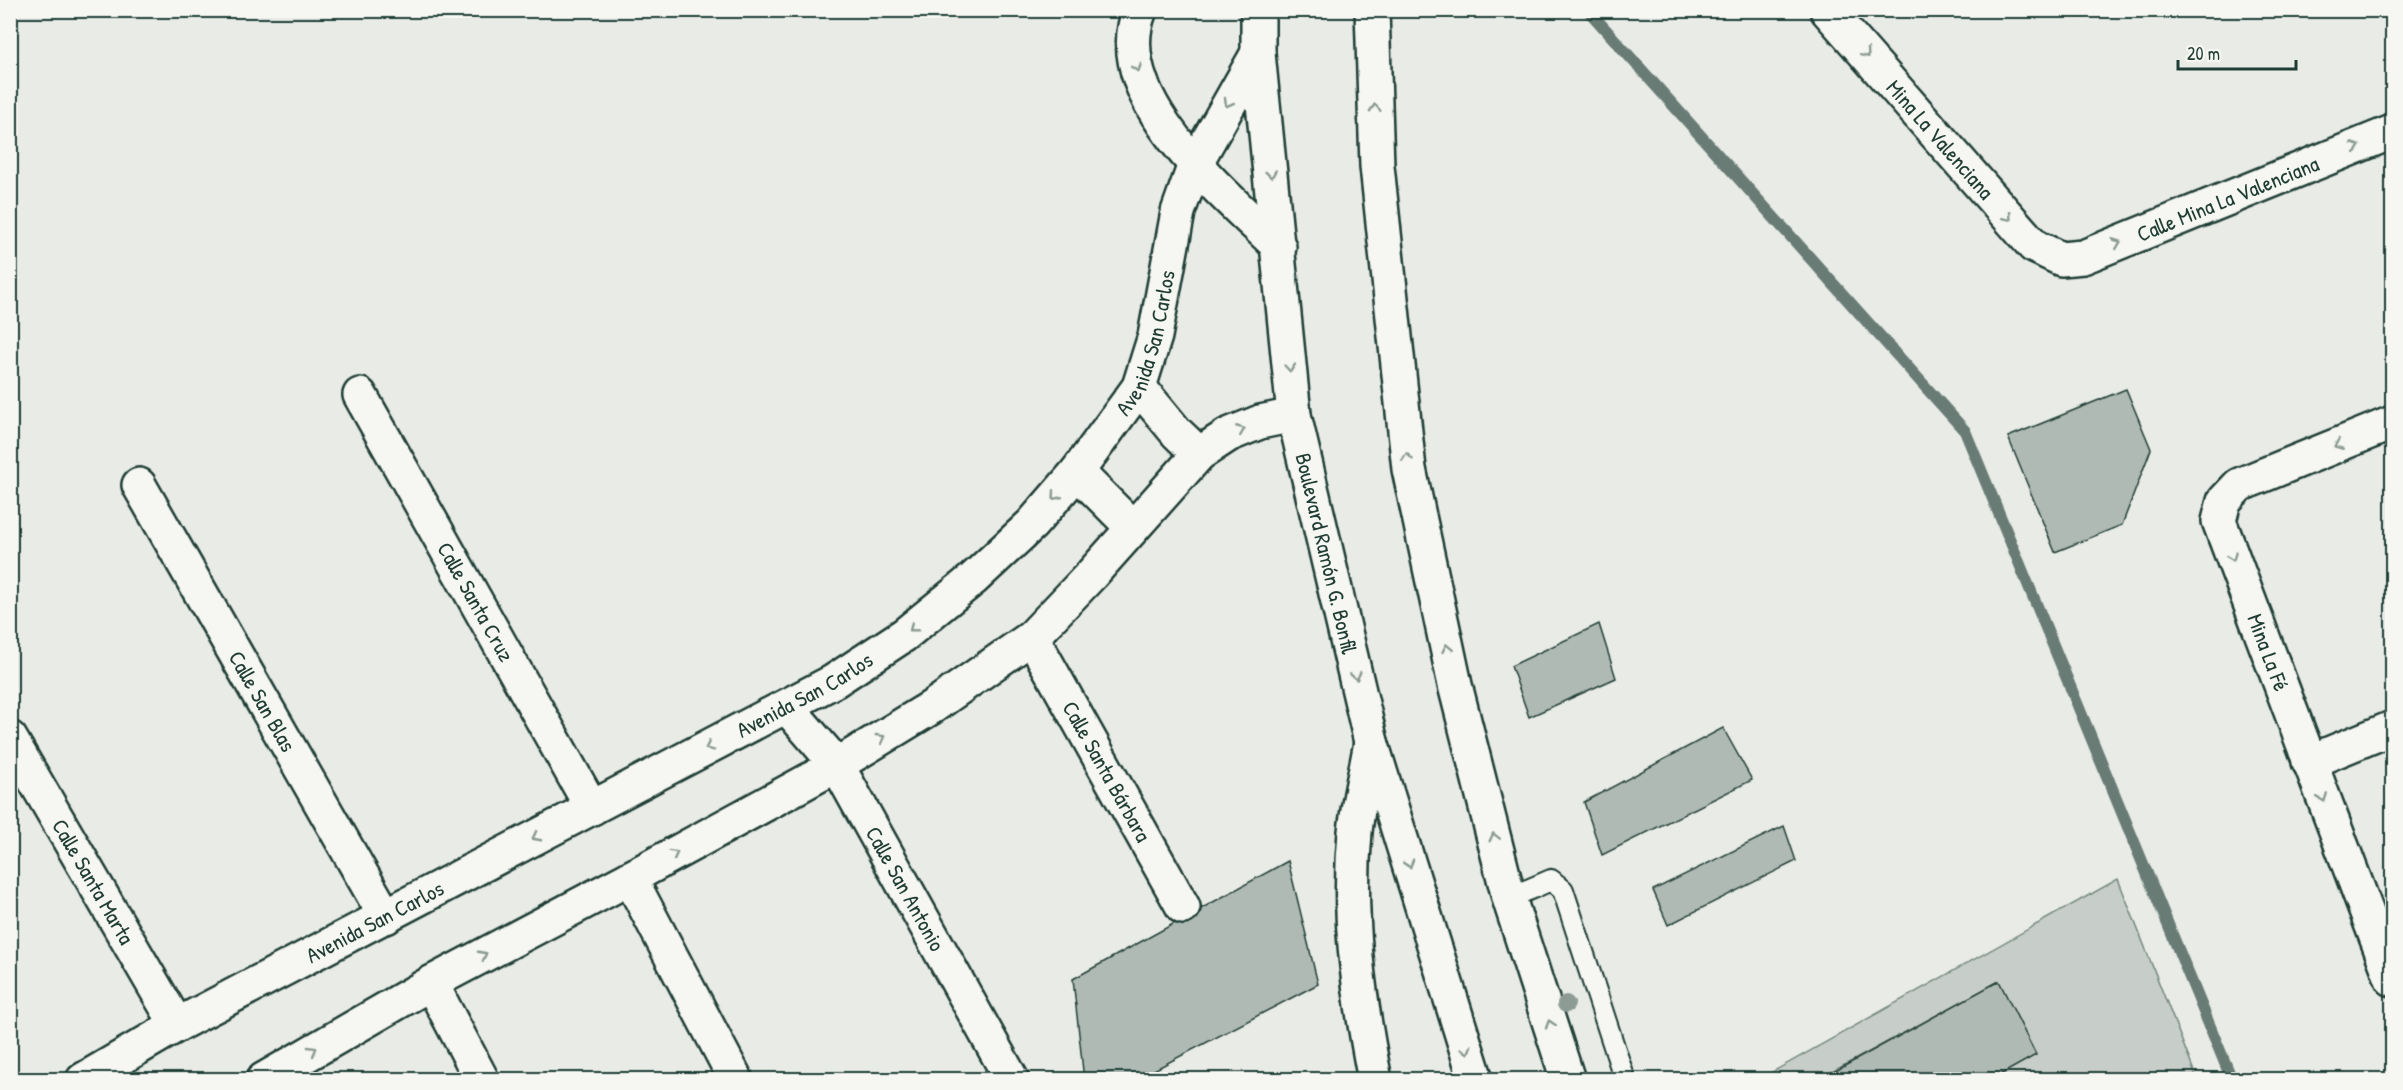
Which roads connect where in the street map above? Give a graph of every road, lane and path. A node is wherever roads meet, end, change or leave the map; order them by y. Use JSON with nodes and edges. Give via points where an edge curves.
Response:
{"nodes":[{"id":1,"x":1140,"y":10,"type":"edge"},
{"id":2,"x":1258,"y":10,"type":"edge"},
{"id":3,"x":1372,"y":10,"type":"edge"},
{"id":4,"x":1827,"y":10,"type":"edge"},
{"id":5,"x":1258,"y":53,"type":"junction"},
{"id":6,"x":2392,"y":132,"type":"edge"},
{"id":7,"x":1196,"y":164,"type":"junction"},
{"id":8,"x":1278,"y":247,"type":"junction"},
{"id":9,"x":2061,"y":259,"type":"joint"},
{"id":10,"x":1139,"y":387,"type":"junction"},
{"id":11,"x":360,"y":396,"type":"dead end"},
{"id":12,"x":1294,"y":415,"type":"junction"},
{"id":13,"x":2392,"y":423,"type":"edge"},
{"id":14,"x":1199,"y":454,"type":"junction"},
{"id":15,"x":1077,"y":472,"type":"junction"},
{"id":16,"x":139,"y":485,"type":"dead end"},
{"id":17,"x":1132,"y":527,"type":"junction"},
{"id":18,"x":1032,"y":637,"type":"junction"},
{"id":19,"x":787,"y":706,"type":"junction"},
{"id":20,"x":2392,"y":728,"type":"edge"},
{"id":21,"x":10,"y":738,"type":"edge"},
{"id":22,"x":1371,"y":742,"type":"junction"},
{"id":23,"x":2309,"y":762,"type":"junction"},
{"id":24,"x":837,"y":765,"type":"junction"},
{"id":25,"x":592,"y":808,"type":"junction"},
{"id":26,"x":630,"y":878,"type":"junction"},
{"id":27,"x":1509,"y":898,"type":"junction"},
{"id":28,"x":1183,"y":907,"type":"dead end"},
{"id":29,"x":386,"y":917,"type":"junction"},
{"id":30,"x":2392,"y":980,"type":"edge"},
{"id":31,"x":431,"y":983,"type":"junction"},
{"id":32,"x":177,"y":1025,"type":"junction"},
{"id":33,"x":83,"y":1080,"type":"edge"},
{"id":34,"x":262,"y":1080,"type":"edge"},
{"id":35,"x":482,"y":1080,"type":"edge"},
{"id":36,"x":736,"y":1080,"type":"edge"},
{"id":37,"x":1012,"y":1080,"type":"edge"},
{"id":38,"x":1375,"y":1080,"type":"edge"},
{"id":39,"x":1476,"y":1080,"type":"edge"},
{"id":40,"x":1568,"y":1080,"type":"edge"},
{"id":41,"x":1625,"y":1080,"type":"edge"}],
"edges":[{"from":1,"to":7,"type":"street","one_way":true,"via":[[1134,58],[1147,98],[1167,130]]},
{"from":2,"to":5,"type":"street","name":"Boulevard Ramón G. Bonfil"},
{"from":27,"to":3,"type":"street","one_way":true,"via":[[1455,685],[1409,469],[1377,166]]},
{"from":4,"to":9,"type":"street","name":"Mina La Valenciana","one_way":true,"via":[[2034,246]]},
{"from":5,"to":7,"type":"street","name":"Avenida San Carlos","one_way":true},
{"from":5,"to":8,"type":"street","name":"Boulevard Ramón G. Bonfil","one_way":true},
{"from":9,"to":6,"type":"street","name":"Calle Mina La Valenciana","one_way":true,"via":[[2083,257]]},
{"from":7,"to":8,"type":"street"},
{"from":7,"to":10,"type":"street","name":"Avenida San Carlos","via":[[1178,212],[1155,336]]},
{"from":8,"to":12,"type":"street","name":"Boulevard Ramón G. Bonfil","one_way":true},
{"from":10,"to":14,"type":"street"},
{"from":10,"to":15,"type":"street","name":"Avenida San Carlos"},
{"from":11,"to":25,"type":"street","name":"Calle Santa Cruz"},
{"from":14,"to":12,"type":"street","one_way":true,"via":[[1228,435],[1260,422]]},
{"from":12,"to":22,"type":"street","name":"Boulevard Ramón G. Bonfil","one_way":true},
{"from":13,"to":23,"type":"street","name":"Mina La Fé","one_way":true,"via":[[2239,485],[2224,501],[2219,521]]},
{"from":14,"to":17,"type":"street"},
{"from":15,"to":17,"type":"street"},
{"from":15,"to":19,"type":"street","name":"Avenida San Carlos","one_way":true,"via":[[1032,524],[965,586],[904,635],[834,681]]},
{"from":16,"to":29,"type":"street","name":"Calle San Blas"},
{"from":17,"to":18,"type":"street"},
{"from":24,"to":18,"type":"street","one_way":true,"via":[[932,707]]},
{"from":18,"to":28,"type":"street","name":"Calle Santa Bárbara"},
{"from":19,"to":24,"type":"street","name":"Calle San Antonio"},
{"from":19,"to":25,"type":"street","name":"Avenida San Carlos","one_way":true},
{"from":20,"to":23,"type":"street"},
{"from":21,"to":32,"type":"street","name":"Calle Santa Marta"},
{"from":22,"to":38,"type":"street","via":[[1355,832],[1352,914],[1361,1010]]},
{"from":22,"to":39,"type":"street","name":"Boulevard Ramón G. Bonfil","one_way":true},
{"from":23,"to":30,"type":"street","name":"Mina La Fé","one_way":true},
{"from":26,"to":24,"type":"street","one_way":true},
{"from":24,"to":37,"type":"street","name":"Calle San Antonio"},
{"from":25,"to":29,"type":"street","name":"Avenida San Carlos","one_way":true},
{"from":31,"to":26,"type":"street","one_way":true},
{"from":26,"to":36,"type":"street"},
{"from":40,"to":27,"type":"street","one_way":true},
{"from":27,"to":41,"type":"lane","via":[[1551,880],[1563,890]]},
{"from":29,"to":32,"type":"street","name":"Avenida San Carlos"},
{"from":34,"to":31,"type":"street","one_way":true},
{"from":31,"to":35,"type":"street"},
{"from":32,"to":33,"type":"street","name":"Avenida San Carlos"}]}
